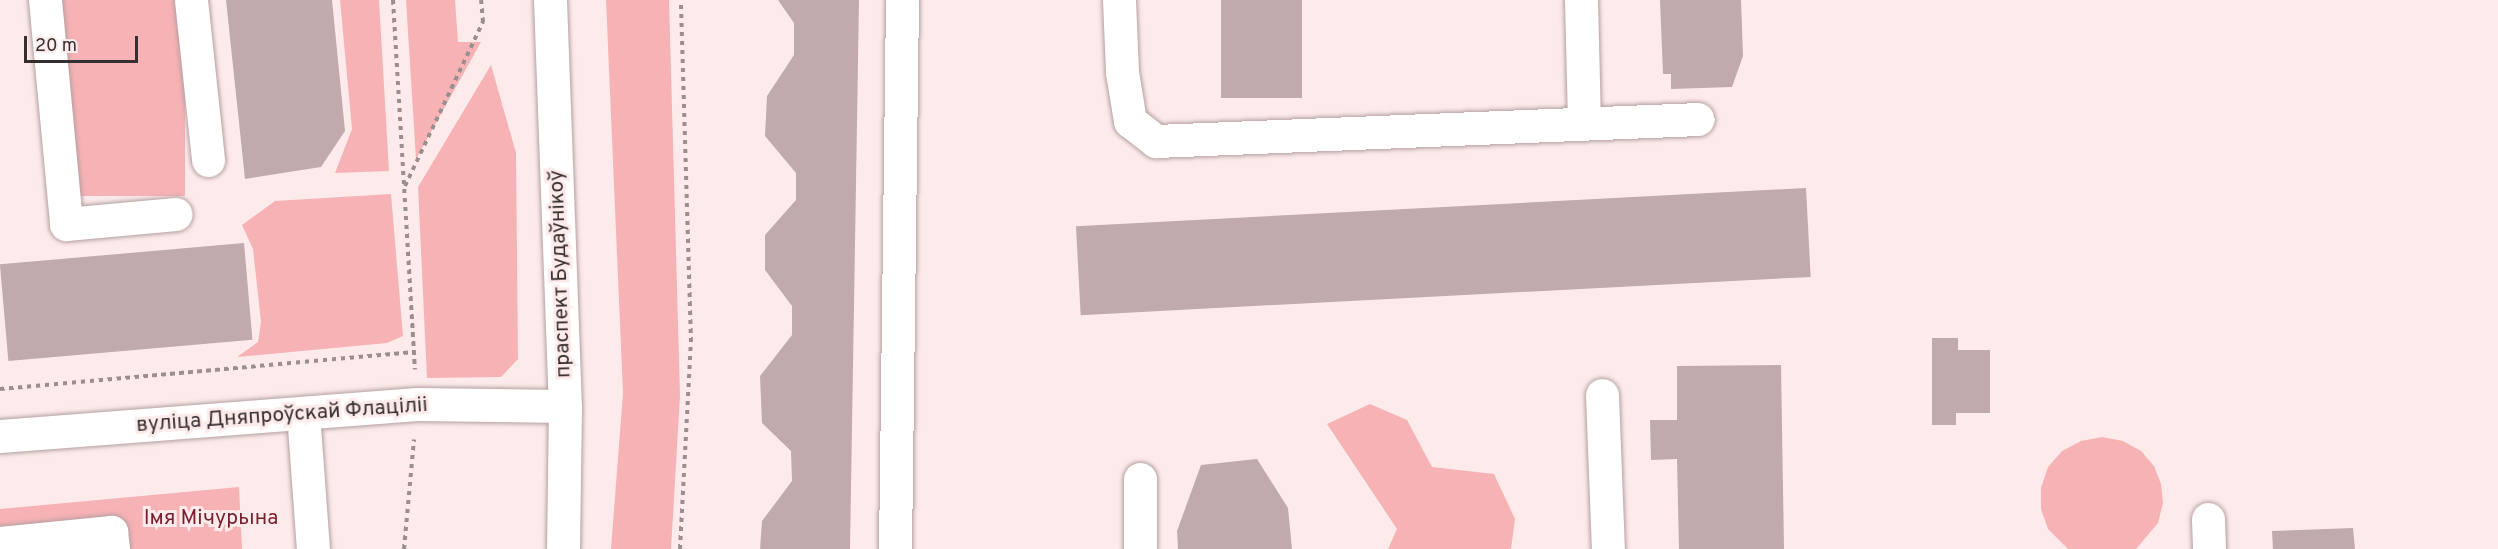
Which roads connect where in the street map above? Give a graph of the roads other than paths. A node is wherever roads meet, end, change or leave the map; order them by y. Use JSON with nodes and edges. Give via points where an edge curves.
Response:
{"nodes":[{"id":1,"x":45,"y":0,"type":"edge"},
{"id":2,"x":191,"y":0,"type":"edge"},
{"id":3,"x":550,"y":0,"type":"edge"},
{"id":4,"x":902,"y":0,"type":"edge"},
{"id":5,"x":1119,"y":0,"type":"edge"},
{"id":6,"x":1581,"y":0,"type":"edge"},
{"id":7,"x":1698,"y":119,"type":"dead end"},
{"id":8,"x":1584,"y":121,"type":"junction"},
{"id":9,"x":208,"y":160,"type":"dead end"},
{"id":10,"x":176,"y":214,"type":"dead end"},
{"id":11,"x":1602,"y":395,"type":"dead end"},
{"id":12,"x":565,"y":406,"type":"junction"},
{"id":13,"x":303,"y":413,"type":"junction"},
{"id":14,"x":0,"y":436,"type":"edge"},
{"id":15,"x":1140,"y":479,"type":"dead end"},
{"id":16,"x":0,"y":543,"type":"edge"},
{"id":17,"x":113,"y":549,"type":"edge"},
{"id":18,"x":313,"y":549,"type":"edge"},
{"id":19,"x":563,"y":549,"type":"edge"},
{"id":20,"x":895,"y":549,"type":"edge"},
{"id":21,"x":1140,"y":549,"type":"edge"},
{"id":22,"x":1608,"y":549,"type":"edge"}],
"edges":[{"from":1,"to":10,"type":"street","via":[[66,224]]},
{"from":2,"to":9,"type":"street"},
{"from":3,"to":12,"type":"street","name":"праспект Будаўнікоў"},
{"from":4,"to":20,"type":"street"},
{"from":5,"to":8,"type":"street","via":[[1122,72],[1130,121],[1156,141]]},
{"from":6,"to":8,"type":"street"},
{"from":7,"to":8,"type":"street"},
{"from":11,"to":22,"type":"street"},
{"from":12,"to":13,"type":"street","name":"вуліца Дняпроўскай Флаціліі","via":[[417,404]]},
{"from":12,"to":19,"type":"street","name":"праспект Будаўнікоў"},
{"from":13,"to":14,"type":"street","name":"вуліца Дняпроўскай Флаціліі"},
{"from":13,"to":18,"type":"street"},
{"from":15,"to":21,"type":"street"},
{"from":16,"to":17,"type":"street","via":[[111,532]]}]}
